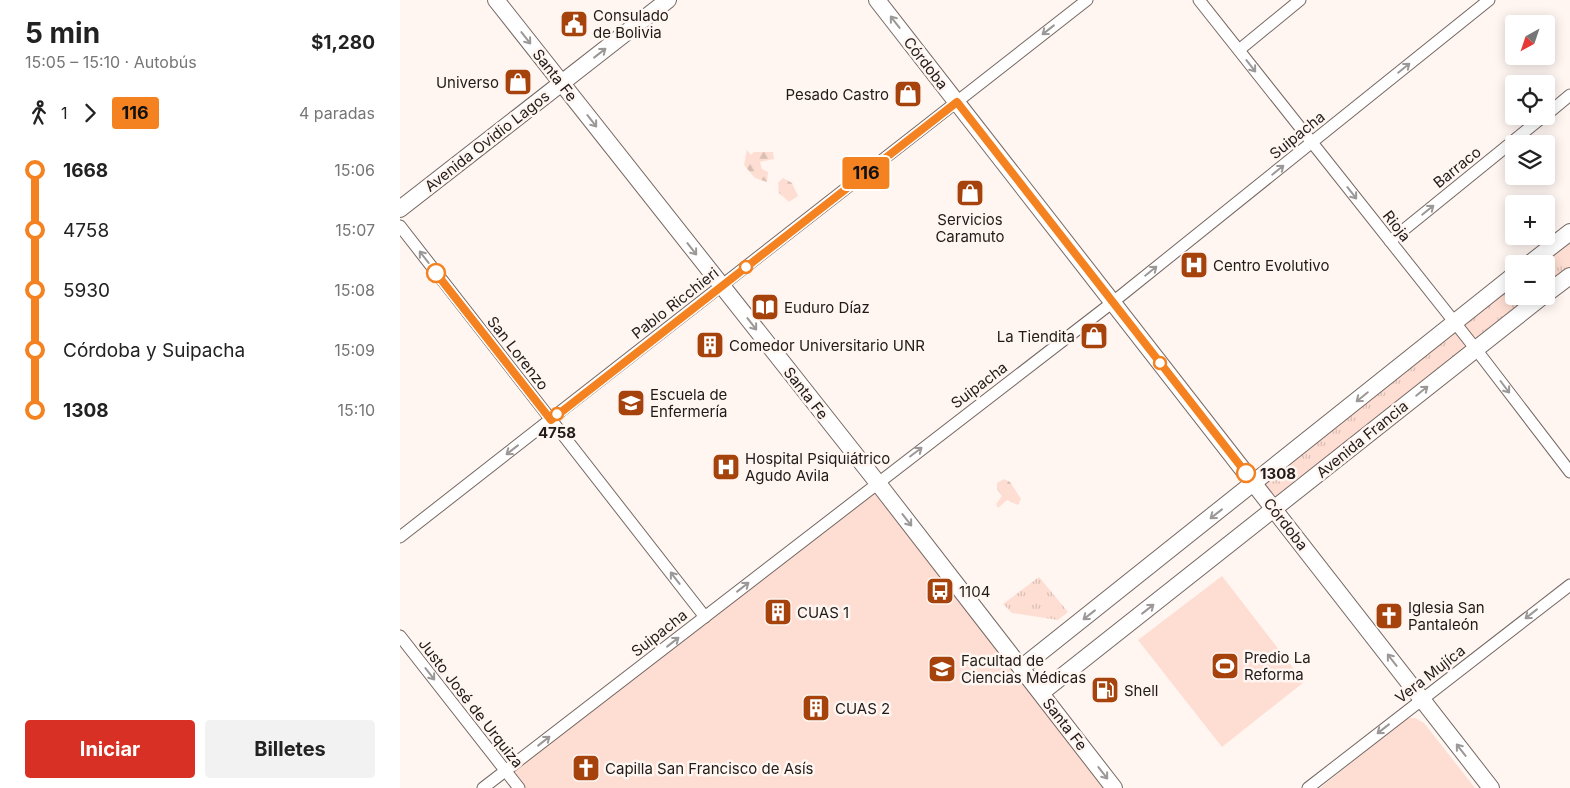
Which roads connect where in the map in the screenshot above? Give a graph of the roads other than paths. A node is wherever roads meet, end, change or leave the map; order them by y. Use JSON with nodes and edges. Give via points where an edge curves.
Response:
{"nodes":[{"id":1,"x":496,"y":0,"type":"edge"},
{"id":2,"x":668,"y":0,"type":"edge"},
{"id":3,"x":878,"y":0,"type":"edge"},
{"id":4,"x":1087,"y":0,"type":"edge"},
{"id":5,"x":1199,"y":0,"type":"edge"},
{"id":6,"x":1300,"y":0,"type":"edge"},
{"id":7,"x":1489,"y":0,"type":"edge"},
{"id":8,"x":1239,"y":50,"type":"junction"},
{"id":9,"x":562,"y":83,"type":"junction"},
{"id":10,"x":1570,"y":96,"type":"edge"},
{"id":11,"x":957,"y":102,"type":"junction"},
{"id":12,"x":1555,"y":107,"type":"edge"},
{"id":13,"x":1533,"y":125,"type":"edge"},
{"id":14,"x":1312,"y":142,"type":"junction"},
{"id":15,"x":400,"y":209,"type":"edge"},
{"id":16,"x":400,"y":226,"type":"edge"},
{"id":17,"x":1570,"y":232,"type":"edge"},
{"id":18,"x":1390,"y":241,"type":"junction"},
{"id":19,"x":1541,"y":255,"type":"edge"},
{"id":20,"x":1570,"y":276,"type":"edge"},
{"id":21,"x":1505,"y":282,"type":"edge"},
{"id":22,"x":722,"y":286,"type":"junction"},
{"id":23,"x":1555,"y":287,"type":"edge"},
{"id":24,"x":1113,"y":302,"type":"junction"},
{"id":25,"x":1532,"y":305,"type":"edge"},
{"id":26,"x":1454,"y":322,"type":"junction"},
{"id":27,"x":1475,"y":348,"type":"junction"},
{"id":28,"x":551,"y":420,"type":"junction"},
{"id":29,"x":1570,"y":472,"type":"edge"},
{"id":30,"x":877,"y":482,"type":"junction"},
{"id":31,"x":1254,"y":484,"type":"junction"},
{"id":32,"x":1274,"y":509,"type":"junction"},
{"id":33,"x":400,"y":538,"type":"edge"},
{"id":34,"x":1570,"y":585,"type":"edge"},
{"id":35,"x":705,"y":617,"type":"junction"},
{"id":36,"x":400,"y":636,"type":"edge"},
{"id":37,"x":1021,"y":668,"type":"junction"},
{"id":38,"x":1041,"y":693,"type":"junction"},
{"id":39,"x":1422,"y":699,"type":"junction"},
{"id":40,"x":506,"y":771,"type":"junction"},
{"id":41,"x":483,"y":788,"type":"edge"},
{"id":42,"x":519,"y":788,"type":"edge"},
{"id":43,"x":1114,"y":788,"type":"edge"},
{"id":44,"x":1308,"y":788,"type":"edge"},
{"id":45,"x":1491,"y":788,"type":"edge"}],
"edges":[{"from":1,"to":9,"type":"main road","name":"Santa Fe","one_way":true},
{"from":9,"to":2,"type":"main road","name":"Avenida Ovidio Lagos","one_way":true},
{"from":11,"to":3,"type":"main road","name":"Córdoba","one_way":true},
{"from":4,"to":11,"type":"street","name":"Pablo Ricchieri","one_way":true},
{"from":5,"to":8,"type":"street","name":"Rioja"},
{"from":6,"to":8,"type":"street"},
{"from":14,"to":7,"type":"street","name":"Suipacha","one_way":true},
{"from":8,"to":14,"type":"street","name":"Rioja","one_way":true},
{"from":9,"to":15,"type":"main road","name":"Avenida Ovidio Lagos"},
{"from":9,"to":22,"type":"main road","name":"Santa Fe","one_way":true},
{"from":10,"to":12,"type":"street","name":"Barraco"},
{"from":11,"to":22,"type":"street","name":"Pablo Ricchieri"},
{"from":11,"to":24,"type":"main road","name":"Córdoba"},
{"from":18,"to":13,"type":"street","name":"Barraco","one_way":true},
{"from":14,"to":18,"type":"street","name":"Rioja","one_way":true},
{"from":24,"to":14,"type":"street","name":"Suipacha","one_way":true},
{"from":28,"to":16,"type":"street","name":"San Lorenzo","one_way":true},
{"from":17,"to":19,"type":"main road"},
{"from":18,"to":26,"type":"street","name":"Rioja"},
{"from":20,"to":23,"type":"main road","name":"Avenida Francia"},
{"from":21,"to":26,"type":"main road"},
{"from":22,"to":28,"type":"street","name":"Pablo Ricchieri"},
{"from":22,"to":30,"type":"main road","name":"Santa Fe","one_way":true},
{"from":30,"to":24,"type":"street","name":"Suipacha","one_way":true},
{"from":24,"to":31,"type":"main road","name":"Córdoba"},
{"from":25,"to":27,"type":"main road","name":"Avenida Francia"},
{"from":26,"to":27,"type":"street","name":"Rioja"},
{"from":26,"to":31,"type":"main road","one_way":true},
{"from":27,"to":29,"type":"street","name":"Rioja","one_way":true},
{"from":32,"to":27,"type":"main road","name":"Avenida Francia","one_way":true},
{"from":28,"to":33,"type":"street","name":"Pablo Ricchieri","one_way":true},
{"from":35,"to":28,"type":"street","name":"San Lorenzo","one_way":true},
{"from":35,"to":30,"type":"street","name":"Suipacha","one_way":true},
{"from":30,"to":37,"type":"main road","name":"Santa Fe","one_way":true},
{"from":31,"to":32,"type":"main road","name":"Córdoba"},
{"from":31,"to":37,"type":"main road","one_way":true},
{"from":38,"to":32,"type":"main road","name":"Avenida Francia","one_way":true},
{"from":39,"to":32,"type":"main road","name":"Córdoba","one_way":true},
{"from":34,"to":39,"type":"street","name":"Vera Mujíca","one_way":true},
{"from":40,"to":35,"type":"street","name":"Suipacha","one_way":true},
{"from":36,"to":40,"type":"street","name":"Justo José de Urquiza","one_way":true},
{"from":37,"to":38,"type":"main road","name":"Santa Fe"},
{"from":38,"to":43,"type":"main road","name":"Santa Fe","one_way":true},
{"from":39,"to":44,"type":"street","name":"Vera Mujíca","one_way":true},
{"from":45,"to":39,"type":"main road","name":"Córdoba","one_way":true},
{"from":40,"to":41,"type":"street","name":"Suipacha"},
{"from":40,"to":42,"type":"street","name":"Justo José de Urquiza"}]}
